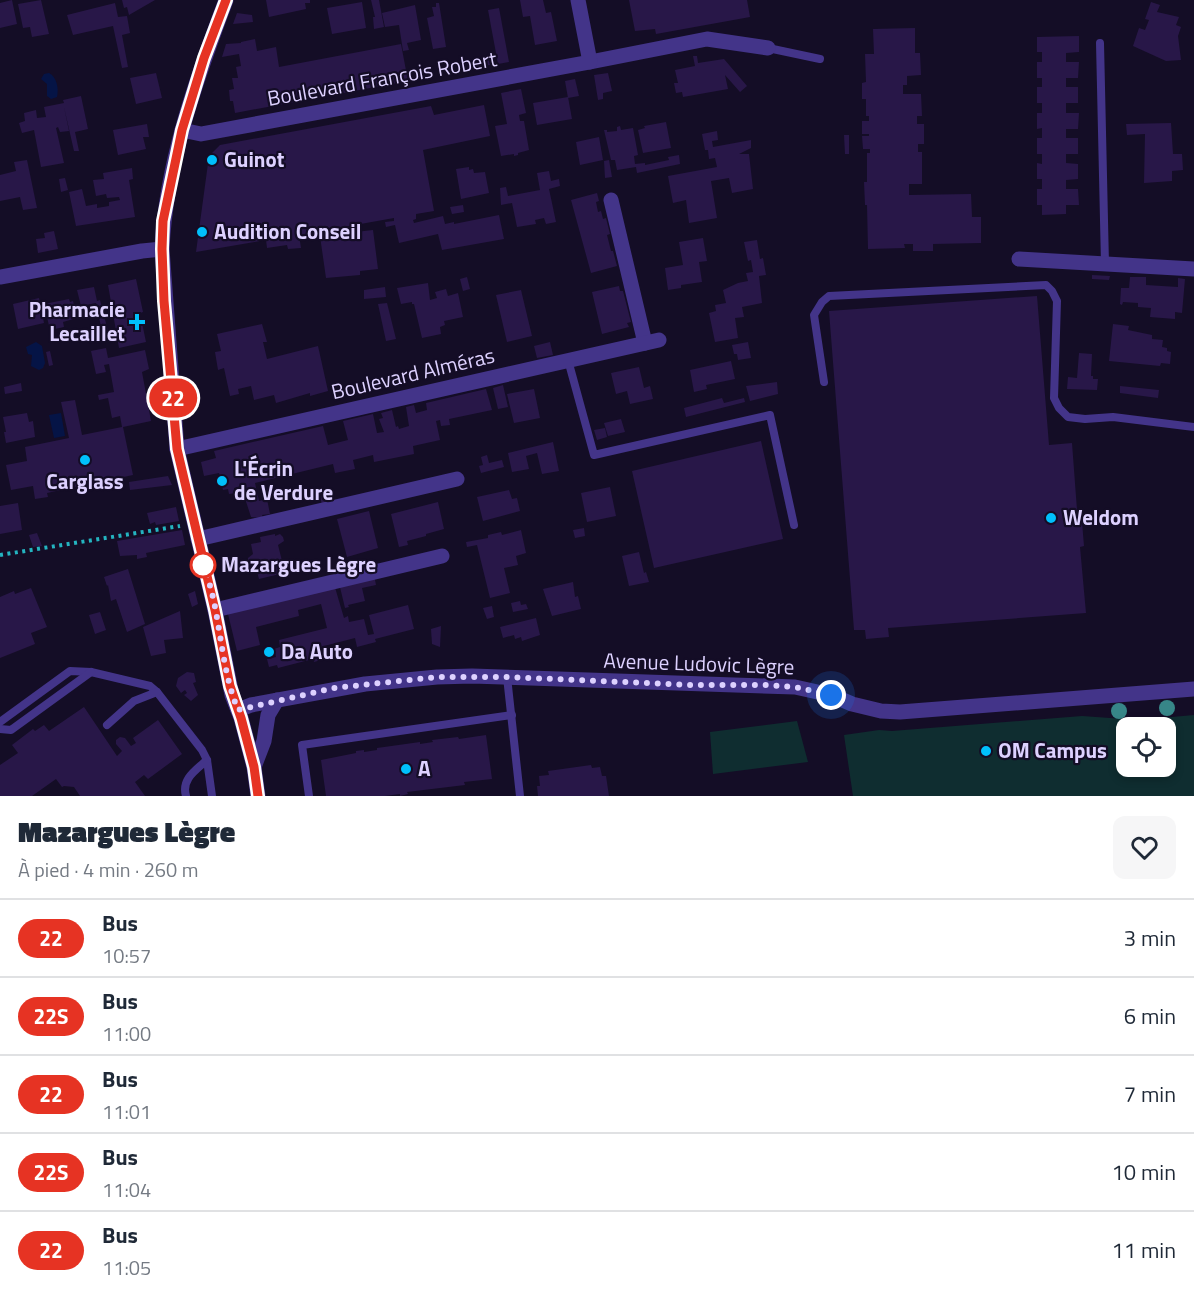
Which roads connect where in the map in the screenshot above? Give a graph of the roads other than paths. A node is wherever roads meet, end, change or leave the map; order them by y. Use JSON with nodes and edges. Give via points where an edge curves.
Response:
{"nodes":[{"id":1,"x":226,"y":0,"type":"edge"},
{"id":2,"x":578,"y":0,"type":"edge"},
{"id":3,"x":1100,"y":43,"type":"dead end"},
{"id":4,"x":768,"y":48,"type":"joint"},
{"id":5,"x":820,"y":59,"type":"dead end"},
{"id":6,"x":590,"y":62,"type":"junction"},
{"id":7,"x":182,"y":130,"type":"junction"},
{"id":8,"x":611,"y":200,"type":"dead end"},
{"id":9,"x":162,"y":249,"type":"junction"},
{"id":10,"x":1018,"y":259,"type":"dead end"},
{"id":11,"x":1105,"y":264,"type":"junction"},
{"id":12,"x":1194,"y":269,"type":"edge"},
{"id":13,"x":0,"y":277,"type":"edge"},
{"id":14,"x":568,"y":360,"type":"junction"},
{"id":15,"x":824,"y":382,"type":"dead end"},
{"id":16,"x":1194,"y":427,"type":"edge"},
{"id":17,"x":177,"y":449,"type":"junction"},
{"id":18,"x":457,"y":479,"type":"dead end"},
{"id":19,"x":794,"y":525,"type":"dead end"},
{"id":20,"x":196,"y":532,"type":"junction"},
{"id":21,"x":442,"y":556,"type":"dead end"},
{"id":22,"x":215,"y":610,"type":"junction"},
{"id":23,"x":91,"y":672,"type":"junction"},
{"id":24,"x":507,"y":677,"type":"junction"},
{"id":25,"x":1194,"y":689,"type":"edge"},
{"id":26,"x":157,"y":692,"type":"junction"},
{"id":27,"x":277,"y":700,"type":"junction"},
{"id":28,"x":238,"y":710,"type":"junction"},
{"id":29,"x":512,"y":715,"type":"junction"},
{"id":30,"x":0,"y":722,"type":"edge"},
{"id":31,"x":107,"y":725,"type":"dead end"},
{"id":32,"x":0,"y":729,"type":"edge"},
{"id":33,"x":207,"y":760,"type":"junction"},
{"id":34,"x":254,"y":767,"type":"junction"},
{"id":35,"x":186,"y":796,"type":"edge"},
{"id":36,"x":212,"y":796,"type":"edge"},
{"id":37,"x":258,"y":796,"type":"edge"},
{"id":38,"x":309,"y":796,"type":"edge"},
{"id":39,"x":520,"y":796,"type":"edge"}],
"edges":[{"from":1,"to":7,"type":"street"},
{"from":2,"to":6,"type":"street"},
{"from":3,"to":11,"type":"lane"},
{"from":4,"to":5,"type":"lane"},
{"from":4,"to":6,"type":"street","name":"Boulevard François Robert","via":[[707,39]]},
{"from":6,"to":7,"type":"street","name":"Boulevard François Robert","via":[[201,134]]},
{"from":7,"to":9,"type":"street","via":[[163,221]]},
{"from":8,"to":14,"type":"street","name":"Boulevard Alméras","via":[[652,341]]},
{"from":9,"to":13,"type":"street"},
{"from":9,"to":17,"type":"street"},
{"from":10,"to":11,"type":"street"},
{"from":11,"to":12,"type":"street"},
{"from":14,"to":17,"type":"street","name":"Boulevard Alméras"},
{"from":14,"to":19,"type":"lane","via":[[594,455],[770,415]]},
{"from":15,"to":16,"type":"lane","via":[[814,315],[829,296],[1046,285],[1057,300],[1054,398],[1068,417],[1113,417]]},
{"from":17,"to":20,"type":"street"},
{"from":18,"to":20,"type":"street"},
{"from":20,"to":22,"type":"street"},
{"from":21,"to":22,"type":"street"},
{"from":22,"to":28,"type":"street"},
{"from":23,"to":26,"type":"lane","via":[[150,686]]},
{"from":23,"to":30,"type":"lane","via":[[70,671]]},
{"from":23,"to":32,"type":"lane","via":[[11,730]]},
{"from":24,"to":25,"type":"street","name":"Avenue Ludovic Lègre","via":[[795,687],[880,711],[900,712]]},
{"from":24,"to":27,"type":"street","name":"Avenue Ludovic Lègre","via":[[437,677],[334,688]]},
{"from":24,"to":29,"type":"lane"},
{"from":26,"to":31,"type":"lane","via":[[134,700]]},
{"from":26,"to":33,"type":"lane"},
{"from":27,"to":28,"type":"street","name":"Avenue Ludovic Lègre"},
{"from":27,"to":34,"type":"street","via":[[268,715]]},
{"from":28,"to":34,"type":"street"},
{"from":29,"to":38,"type":"lane","via":[[302,745]]},
{"from":29,"to":39,"type":"lane"},
{"from":33,"to":35,"type":"lane","via":[[187,779]]},
{"from":33,"to":36,"type":"lane"},
{"from":34,"to":37,"type":"street"}]}
